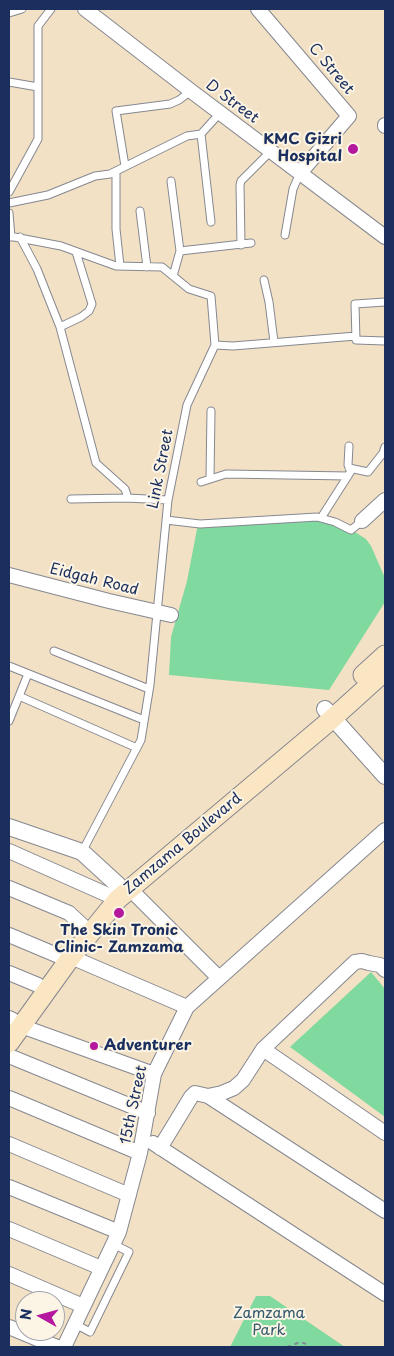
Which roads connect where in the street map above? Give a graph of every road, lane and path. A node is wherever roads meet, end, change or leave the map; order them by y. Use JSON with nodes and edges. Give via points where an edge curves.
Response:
{"nodes":[{"id":1,"x":22,"y":9,"type":"edge"},
{"id":2,"x":51,"y":9,"type":"edge"},
{"id":3,"x":258,"y":9,"type":"edge"},
{"id":4,"x":94,"y":11,"type":"edge"},
{"id":5,"x":9,"y":13,"type":"edge"},
{"id":6,"x":9,"y":82,"type":"edge"},
{"id":7,"x":38,"y":87,"type":"junction"},
{"id":8,"x":191,"y":91,"type":"junction"},
{"id":9,"x":220,"y":113,"type":"junction"},
{"id":10,"x":201,"y":134,"type":"junction"},
{"id":11,"x":271,"y":151,"type":"junction"},
{"id":12,"x":125,"y":166,"type":"junction"},
{"id":13,"x":116,"y":170,"type":"junction"},
{"id":14,"x":300,"y":173,"type":"junction"},
{"id":15,"x":170,"y":180,"type":"dead end"},
{"id":16,"x":9,"y":192,"type":"edge"},
{"id":17,"x":9,"y":203,"type":"edge"},
{"id":18,"x":140,"y":211,"type":"dead end"},
{"id":19,"x":9,"y":213,"type":"edge"},
{"id":20,"x":211,"y":222,"type":"dead end"},
{"id":21,"x":285,"y":235,"type":"dead end"},
{"id":22,"x":10,"y":236,"type":"edge"},
{"id":23,"x":20,"y":237,"type":"junction"},
{"id":24,"x":385,"y":237,"type":"edge"},
{"id":25,"x":241,"y":244,"type":"junction"},
{"id":26,"x":251,"y":244,"type":"dead end"},
{"id":27,"x":180,"y":251,"type":"junction"},
{"id":28,"x":76,"y":252,"type":"junction"},
{"id":29,"x":120,"y":266,"type":"junction"},
{"id":30,"x":147,"y":267,"type":"junction"},
{"id":31,"x":173,"y":276,"type":"junction"},
{"id":32,"x":264,"y":280,"type":"dead end"},
{"id":33,"x":385,"y":302,"type":"edge"},
{"id":34,"x":60,"y":327,"type":"junction"},
{"id":35,"x":356,"y":336,"type":"junction"},
{"id":36,"x":385,"y":341,"type":"edge"},
{"id":37,"x":274,"y":342,"type":"junction"},
{"id":38,"x":215,"y":345,"type":"junction"},
{"id":39,"x":211,"y":411,"type":"dead end"},
{"id":40,"x":349,"y":446,"type":"dead end"},
{"id":41,"x":385,"y":447,"type":"edge"},
{"id":42,"x":350,"y":468,"type":"junction"},
{"id":43,"x":348,"y":476,"type":"junction"},
{"id":44,"x":210,"y":479,"type":"junction"},
{"id":45,"x":201,"y":482,"type":"dead end"},
{"id":46,"x":128,"y":498,"type":"junction"},
{"id":47,"x":71,"y":499,"type":"dead end"},
{"id":48,"x":168,"y":500,"type":"junction"},
{"id":49,"x":385,"y":500,"type":"edge"},
{"id":50,"x":321,"y":518,"type":"junction"},
{"id":51,"x":166,"y":520,"type":"junction"},
{"id":52,"x":362,"y":521,"type":"joint"},
{"id":53,"x":9,"y":575,"type":"edge"},
{"id":54,"x":157,"y":611,"type":"junction"},
{"id":55,"x":171,"y":615,"type":"dead end"},
{"id":56,"x":54,"y":651,"type":"dead end"},
{"id":57,"x":385,"y":655,"type":"edge"},
{"id":58,"x":9,"y":666,"type":"edge"},
{"id":59,"x":385,"y":671,"type":"edge"},
{"id":60,"x":28,"y":674,"type":"junction"},
{"id":61,"x":149,"y":689,"type":"junction"},
{"id":62,"x":19,"y":696,"type":"junction"},
{"id":63,"x":329,"y":714,"type":"junction"},
{"id":64,"x":144,"y":720,"type":"junction"},
{"id":65,"x":9,"y":721,"type":"edge"},
{"id":66,"x":136,"y":748,"type":"junction"},
{"id":67,"x":385,"y":776,"type":"edge"},
{"id":68,"x":9,"y":827,"type":"edge"},
{"id":69,"x":385,"y":830,"type":"edge"},
{"id":70,"x":9,"y":851,"type":"edge"},
{"id":71,"x":82,"y":852,"type":"junction"},
{"id":72,"x":9,"y":888,"type":"edge"},
{"id":73,"x":118,"y":889,"type":"junction"},
{"id":74,"x":83,"y":926,"type":"junction"},
{"id":75,"x":9,"y":935,"type":"edge"},
{"id":76,"x":65,"y":956,"type":"junction"},
{"id":77,"x":385,"y":970,"type":"edge"},
{"id":78,"x":9,"y":973,"type":"edge"},
{"id":79,"x":219,"y":978,"type":"junction"},
{"id":80,"x":38,"y":985,"type":"junction"},
{"id":81,"x":187,"y":1007,"type":"junction"},
{"id":82,"x":13,"y":1022,"type":"edge"},
{"id":83,"x":9,"y":1043,"type":"edge"},
{"id":84,"x":263,"y":1049,"type":"junction"},
{"id":85,"x":9,"y":1056,"type":"edge"},
{"id":86,"x":154,"y":1074,"type":"junction"},
{"id":87,"x":208,"y":1096,"type":"junction"},
{"id":88,"x":9,"y":1098,"type":"edge"},
{"id":89,"x":148,"y":1113,"type":"junction"},
{"id":90,"x":385,"y":1133,"type":"edge"},
{"id":91,"x":144,"y":1138,"type":"junction"},
{"id":92,"x":9,"y":1144,"type":"edge"},
{"id":93,"x":160,"y":1148,"type":"junction"},
{"id":94,"x":140,"y":1153,"type":"junction"},
{"id":95,"x":9,"y":1187,"type":"edge"},
{"id":96,"x":129,"y":1195,"type":"junction"},
{"id":97,"x":385,"y":1211,"type":"edge"},
{"id":98,"x":9,"y":1229,"type":"edge"},
{"id":99,"x":116,"y":1238,"type":"junction"},
{"id":100,"x":101,"y":1268,"type":"junction"},
{"id":101,"x":9,"y":1274,"type":"edge"},
{"id":102,"x":385,"y":1294,"type":"edge"},
{"id":103,"x":83,"y":1306,"type":"junction"},
{"id":104,"x":75,"y":1324,"type":"junction"},
{"id":105,"x":9,"y":1327,"type":"edge"},
{"id":106,"x":57,"y":1347,"type":"edge"},
{"id":107,"x":64,"y":1347,"type":"edge"},
{"id":108,"x":287,"y":1347,"type":"edge"},
{"id":109,"x":310,"y":1347,"type":"edge"}],
"edges":[{"from":1,"to":5,"type":"lane"},
{"from":2,"to":7,"type":"lane","via":[[38,26]]},
{"from":3,"to":14,"type":"street","name":"C Street","via":[[349,116]]},
{"from":4,"to":8,"type":"street","name":"D Street"},
{"from":6,"to":7,"type":"lane"},
{"from":7,"to":16,"type":"lane","via":[[38,139]]},
{"from":8,"to":9,"type":"street","name":"D Street"},
{"from":8,"to":12,"type":"lane","via":[[170,104],[116,111]]},
{"from":9,"to":10,"type":"lane"},
{"from":9,"to":11,"type":"street","name":"D Street"},
{"from":10,"to":12,"type":"lane","via":[[187,136]]},
{"from":10,"to":20,"type":"lane"},
{"from":11,"to":14,"type":"street","name":"D Street"},
{"from":11,"to":25,"type":"lane","via":[[240,185]]},
{"from":12,"to":13,"type":"lane"},
{"from":13,"to":17,"type":"lane","via":[[48,194]]},
{"from":13,"to":29,"type":"lane"},
{"from":14,"to":21,"type":"lane","via":[[293,189]]},
{"from":14,"to":24,"type":"street","name":"D Street"},
{"from":15,"to":27,"type":"lane"},
{"from":18,"to":30,"type":"lane"},
{"from":19,"to":22,"type":"lane"},
{"from":22,"to":23,"type":"lane","name":"Link Street"},
{"from":23,"to":28,"type":"lane","name":"Link Street"},
{"from":23,"to":34,"type":"lane","via":[[37,269]]},
{"from":25,"to":26,"type":"lane"},
{"from":25,"to":27,"type":"lane"},
{"from":27,"to":31,"type":"lane"},
{"from":28,"to":29,"type":"lane","name":"Link Street"},
{"from":28,"to":34,"type":"lane","via":[[92,304],[81,317]]},
{"from":29,"to":30,"type":"lane","name":"Link Street"},
{"from":30,"to":31,"type":"lane","name":"Link Street","via":[[162,267]]},
{"from":31,"to":38,"type":"lane","name":"Link Street","via":[[189,289],[211,296]]},
{"from":32,"to":37,"type":"lane"},
{"from":33,"to":35,"type":"lane","via":[[355,304]]},
{"from":34,"to":46,"type":"lane","via":[[96,463],[125,489]]},
{"from":35,"to":36,"type":"lane","via":[[356,340]]},
{"from":35,"to":37,"type":"lane"},
{"from":37,"to":38,"type":"lane"},
{"from":38,"to":48,"type":"lane","name":"Link Street","via":[[187,405]]},
{"from":39,"to":44,"type":"lane"},
{"from":40,"to":42,"type":"lane"},
{"from":41,"to":42,"type":"lane","via":[[368,472]]},
{"from":42,"to":43,"type":"lane"},
{"from":43,"to":44,"type":"lane","via":[[226,474]]},
{"from":43,"to":50,"type":"lane"},
{"from":44,"to":45,"type":"lane"},
{"from":46,"to":47,"type":"lane"},
{"from":46,"to":48,"type":"lane"},
{"from":48,"to":51,"type":"lane","name":"Link Street"},
{"from":49,"to":52,"type":"street"},
{"from":50,"to":51,"type":"lane","via":[[200,524]]},
{"from":50,"to":52,"type":"lane","via":[[352,530]]},
{"from":51,"to":54,"type":"lane","name":"Link Street"},
{"from":53,"to":54,"type":"street","name":"Eidgah Road"},
{"from":54,"to":55,"type":"street","name":"Eidgah Road"},
{"from":54,"to":61,"type":"lane","name":"Link Street"},
{"from":56,"to":61,"type":"lane"},
{"from":57,"to":63,"type":"main road","name":"Zamzama Boulevard"},
{"from":58,"to":60,"type":"lane"},
{"from":59,"to":63,"type":"main road","name":"Zamzama Boulevard"},
{"from":60,"to":62,"type":"lane"},
{"from":60,"to":64,"type":"lane"},
{"from":61,"to":64,"type":"lane","name":"Link Street"},
{"from":62,"to":65,"type":"lane"},
{"from":62,"to":66,"type":"lane"},
{"from":63,"to":67,"type":"street"},
{"from":63,"to":73,"type":"main road","name":"Zamzama Boulevard"},
{"from":64,"to":66,"type":"lane","name":"Link Street","via":[[141,740]]},
{"from":66,"to":71,"type":"lane","name":"Link Street"},
{"from":68,"to":71,"type":"street"},
{"from":69,"to":79,"type":"street","name":"15th Street"},
{"from":70,"to":73,"type":"street"},
{"from":71,"to":73,"type":"street"},
{"from":72,"to":74,"type":"street","via":[[69,913]]},
{"from":73,"to":74,"type":"main road","name":"Zamzama Boulevard"},
{"from":73,"to":76,"type":"main road","name":"Zamzama Boulevard","via":[[110,907]]},
{"from":73,"to":79,"type":"street"},
{"from":74,"to":76,"type":"main road","name":"Zamzama Boulevard"},
{"from":75,"to":76,"type":"street"},
{"from":76,"to":80,"type":"main road","name":"Zamzama Boulevard"},
{"from":76,"to":81,"type":"street"},
{"from":76,"to":82,"type":"main road","name":"Zamzama Boulevard"},
{"from":77,"to":84,"type":"street","via":[[380,965],[355,962]]},
{"from":78,"to":80,"type":"street"},
{"from":79,"to":81,"type":"street","name":"15th Street"},
{"from":80,"to":82,"type":"main road","name":"Zamzama Boulevard"},
{"from":81,"to":86,"type":"street","name":"15th Street"},
{"from":82,"to":83,"type":"main road","name":"Zamzama Boulevard"},
{"from":82,"to":86,"type":"street"},
{"from":84,"to":87,"type":"street","via":[[234,1088]]},
{"from":84,"to":90,"type":"street"},
{"from":85,"to":89,"type":"street"},
{"from":86,"to":89,"type":"street","name":"15th Street"},
{"from":87,"to":93,"type":"street","via":[[195,1093],[191,1097]]},
{"from":87,"to":97,"type":"street"},
{"from":88,"to":94,"type":"street"},
{"from":89,"to":91,"type":"street","name":"15th Street"},
{"from":91,"to":93,"type":"street"},
{"from":91,"to":94,"type":"street","name":"15th Street"},
{"from":92,"to":96,"type":"street"},
{"from":93,"to":102,"type":"street"},
{"from":94,"to":96,"type":"street","name":"15th Street"},
{"from":95,"to":99,"type":"street"},
{"from":96,"to":99,"type":"street","name":"15th Street"},
{"from":98,"to":100,"type":"street"},
{"from":99,"to":100,"type":"street","name":"15th Street"},
{"from":99,"to":104,"type":"lane","via":[[129,1252],[90,1332]]},
{"from":100,"to":103,"type":"street","name":"15th Street"},
{"from":101,"to":103,"type":"street"},
{"from":103,"to":104,"type":"street","name":"15th Street"},
{"from":104,"to":107,"type":"street","name":"15th Street"},
{"from":105,"to":106,"type":"street"},
{"from":108,"to":109,"type":"path","via":[[298,1343]]}]}
